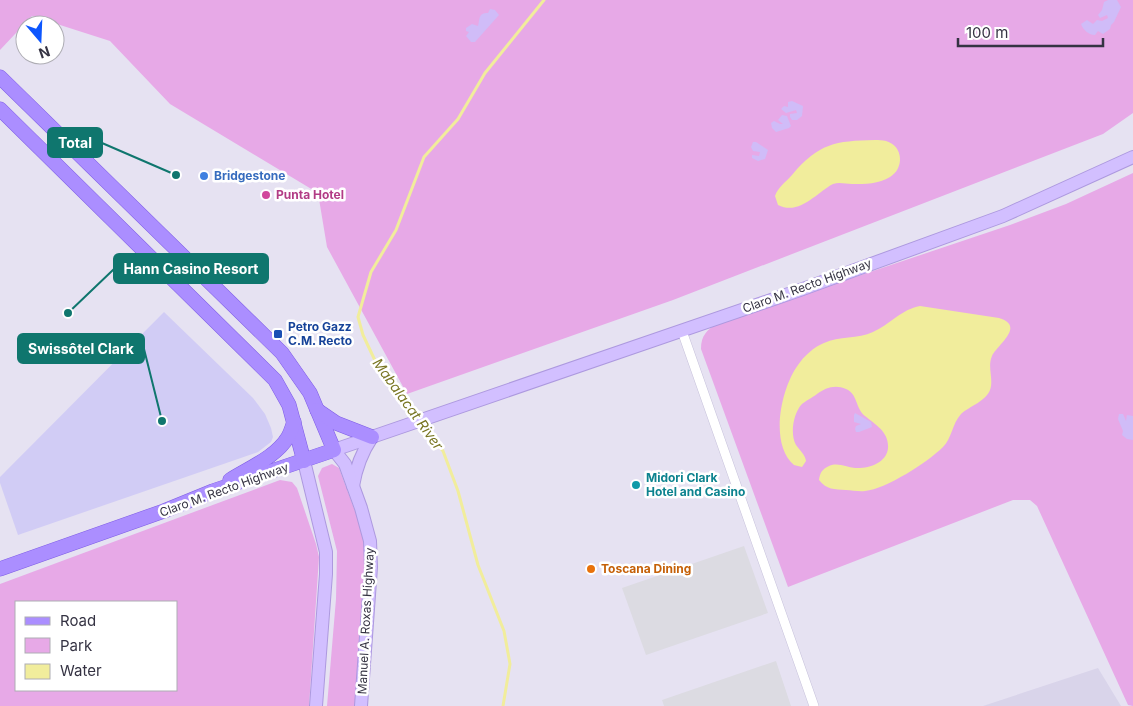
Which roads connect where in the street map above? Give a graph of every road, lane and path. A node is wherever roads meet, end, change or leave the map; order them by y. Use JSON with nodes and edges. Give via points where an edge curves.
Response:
{"nodes":[{"id":1,"x":0,"y":77,"type":"edge"},
{"id":2,"x":0,"y":109,"type":"edge"},
{"id":3,"x":1133,"y":157,"type":"edge"},
{"id":4,"x":682,"y":331,"type":"junction"},
{"id":5,"x":317,"y":410,"type":"junction"},
{"id":6,"x":294,"y":422,"type":"junction"},
{"id":7,"x":372,"y":437,"type":"junction"},
{"id":8,"x":334,"y":450,"type":"junction"},
{"id":9,"x":304,"y":460,"type":"junction"},
{"id":10,"x":353,"y":486,"type":"junction"},
{"id":11,"x":213,"y":491,"type":"junction"},
{"id":12,"x":0,"y":569,"type":"edge"},
{"id":13,"x":316,"y":706,"type":"edge"},
{"id":14,"x":362,"y":706,"type":"edge"},
{"id":15,"x":814,"y":706,"type":"edge"}],
"edges":[{"from":1,"to":5,"type":"main road","name":"Manuel A. Roxas Highway","via":[[282,353],[310,393]]},
{"from":2,"to":6,"type":"main road","via":[[275,380],[289,404]]},
{"from":3,"to":4,"type":"main road","name":"Claro M. Recto Highway","via":[[1002,216]]},
{"from":4,"to":7,"type":"main road","name":"Claro M. Recto Highway"},
{"from":4,"to":15,"type":"street"},
{"from":5,"to":7,"type":"main road","via":[[336,423]]},
{"from":5,"to":8,"type":"main road","name":"Manuel A. Roxas Highway"},
{"from":6,"to":9,"type":"main road"},
{"from":6,"to":11,"type":"main road","via":[[289,436],[274,452]]},
{"from":7,"to":8,"type":"main road","name":"Claro M. Recto Highway"},
{"from":7,"to":10,"type":"main road","via":[[360,458]]},
{"from":8,"to":9,"type":"main road","name":"Claro M. Recto Highway"},
{"from":8,"to":10,"type":"main road","name":"Manuel A. Roxas Highway","via":[[345,464]]},
{"from":9,"to":11,"type":"main road","name":"Claro M. Recto Highway"},
{"from":9,"to":13,"type":"main road","via":[[326,552]]},
{"from":10,"to":14,"type":"main road","name":"Manuel A. Roxas Highway","via":[[370,541]]},
{"from":11,"to":12,"type":"main road","name":"Claro M. Recto Highway"}]}
